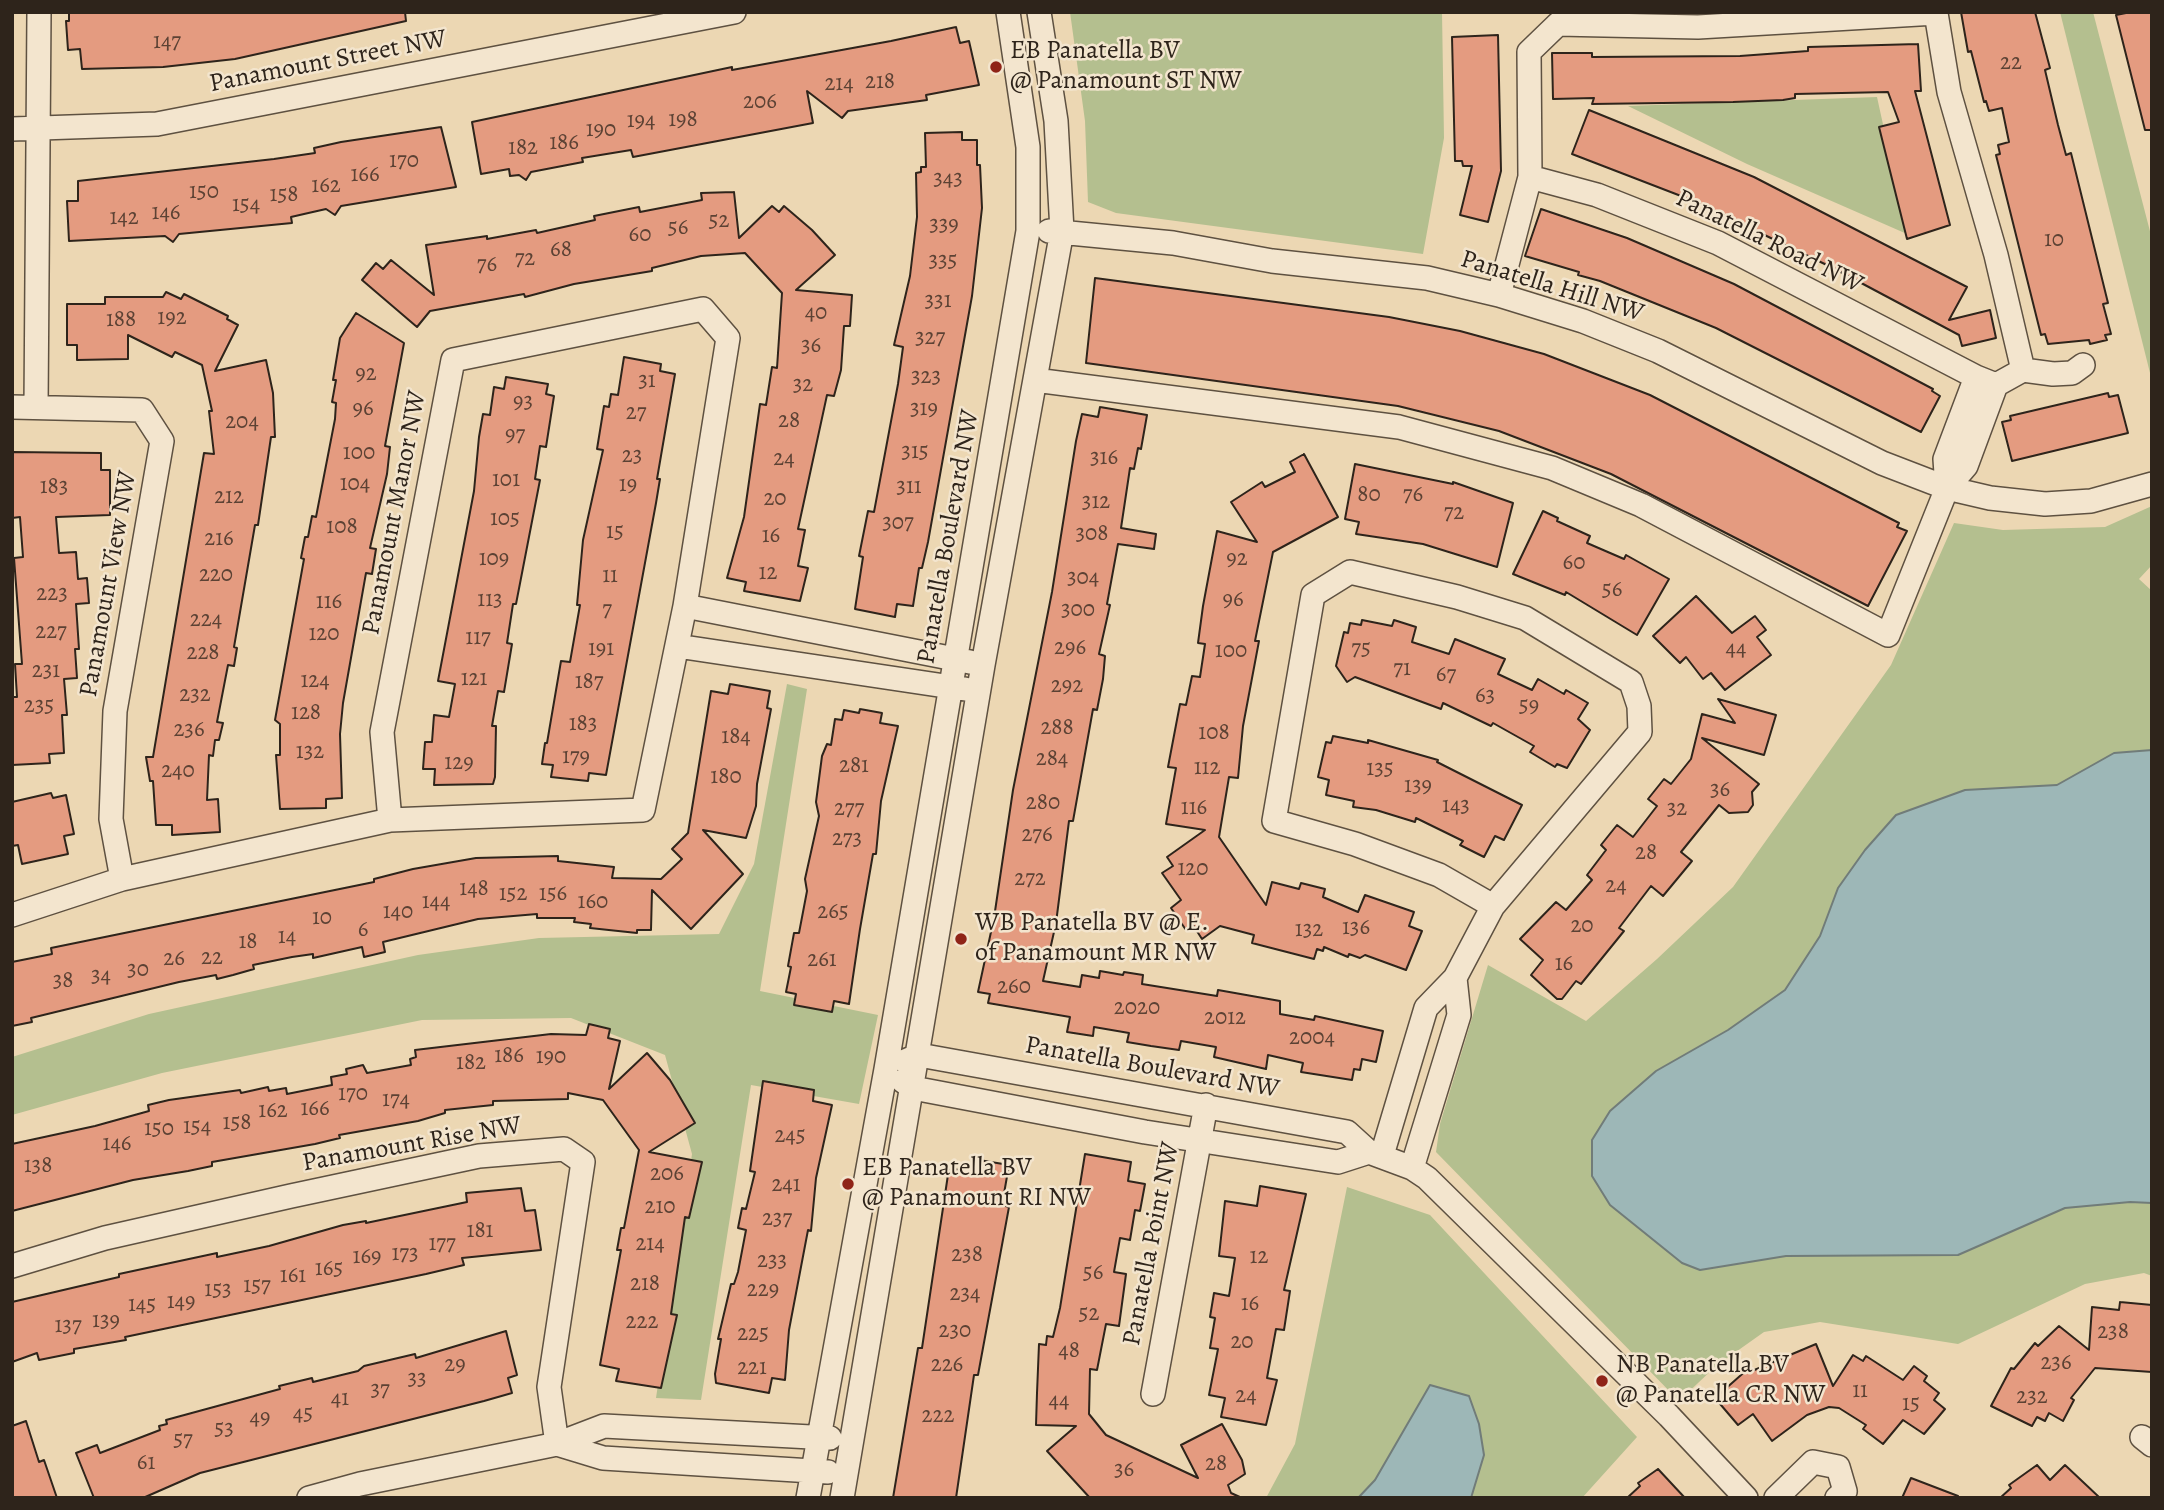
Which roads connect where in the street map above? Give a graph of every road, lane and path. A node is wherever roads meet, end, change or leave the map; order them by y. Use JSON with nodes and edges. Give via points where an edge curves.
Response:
{"nodes":[{"id":1,"x":39,"y":12,"type":"edge"},
{"id":2,"x":734,"y":12,"type":"edge"},
{"id":3,"x":1008,"y":12,"type":"edge"},
{"id":4,"x":1039,"y":12,"type":"edge"},
{"id":5,"x":1936,"y":13,"type":"edge"},
{"id":6,"x":12,"y":129,"type":"edge"},
{"id":7,"x":40,"y":129,"type":"junction"},
{"id":8,"x":1530,"y":177,"type":"junction"},
{"id":9,"x":1062,"y":231,"type":"junction"},
{"id":10,"x":1028,"y":232,"type":"junction"},
{"id":11,"x":1499,"y":295,"type":"junction"},
{"id":12,"x":2083,"y":365,"type":"dead end"},
{"id":13,"x":2023,"y":370,"type":"junction"},
{"id":14,"x":1035,"y":380,"type":"junction"},
{"id":15,"x":1986,"y":381,"type":"junction"},
{"id":16,"x":12,"y":407,"type":"edge"},
{"id":17,"x":36,"y":407,"type":"junction"},
{"id":18,"x":2152,"y":484,"type":"edge"},
{"id":19,"x":1947,"y":488,"type":"junction"},
{"id":20,"x":685,"y":606,"type":"junction"},
{"id":21,"x":677,"y":646,"type":"junction"},
{"id":22,"x":956,"y":660,"type":"junction"},
{"id":23,"x":983,"y":664,"type":"junction"},
{"id":24,"x":951,"y":687,"type":"junction"},
{"id":25,"x":979,"y":691,"type":"junction"},
{"id":26,"x":390,"y":820,"type":"junction"},
{"id":27,"x":122,"y":879,"type":"junction"},
{"id":28,"x":1493,"y":906,"type":"junction"},
{"id":29,"x":12,"y":915,"type":"edge"},
{"id":30,"x":1455,"y":978,"type":"junction"},
{"id":31,"x":919,"y":1055,"type":"junction"},
{"id":32,"x":886,"y":1069,"type":"junction"},
{"id":33,"x":913,"y":1088,"type":"junction"},
{"id":34,"x":1206,"y":1105,"type":"junction"},
{"id":35,"x":1200,"y":1140,"type":"junction"},
{"id":36,"x":1376,"y":1154,"type":"junction"},
{"id":37,"x":1412,"y":1168,"type":"junction"},
{"id":38,"x":12,"y":1266,"type":"edge"},
{"id":39,"x":1153,"y":1394,"type":"dead end"},
{"id":40,"x":818,"y":1437,"type":"junction"},
{"id":41,"x":851,"y":1440,"type":"junction"},
{"id":42,"x":557,"y":1444,"type":"junction"},
{"id":43,"x":812,"y":1471,"type":"junction"},
{"id":44,"x":845,"y":1472,"type":"junction"},
{"id":45,"x":309,"y":1498,"type":"edge"},
{"id":46,"x":808,"y":1498,"type":"edge"},
{"id":47,"x":842,"y":1498,"type":"edge"},
{"id":48,"x":1746,"y":1498,"type":"edge"},
{"id":49,"x":1776,"y":1498,"type":"edge"},
{"id":50,"x":1837,"y":1498,"type":"edge"}],
"edges":[{"from":1,"to":7,"type":"street"},
{"from":2,"to":7,"type":"street","name":"Panamount Street NW","via":[[158,124]]},
{"from":3,"to":10,"type":"street","name":"Panatella Boulevard NW","via":[[1028,147]]},
{"from":4,"to":9,"type":"street","via":[[1056,121]]},
{"from":5,"to":8,"type":"street","via":[[1698,27],[1558,24],[1529,52]]},
{"from":5,"to":13,"type":"street","via":[[1950,92]]},
{"from":6,"to":7,"type":"street","name":"Panamount Street NW"},
{"from":7,"to":17,"type":"street"},
{"from":8,"to":11,"type":"street"},
{"from":8,"to":15,"type":"street","name":"Panatella Road NW","via":[[1597,195],[1718,243]]},
{"from":9,"to":10,"type":"street","name":"Panatella Hill NW"},
{"from":9,"to":11,"type":"street","name":"Panatella Hill NW","via":[[1427,278]]},
{"from":9,"to":14,"type":"street"},
{"from":10,"to":22,"type":"street","name":"Panatella Boulevard NW"},
{"from":11,"to":19,"type":"street","name":"Panatella Hill NW","via":[[1658,351],[1882,463]]},
{"from":12,"to":13,"type":"street","via":[[2062,374]]},
{"from":13,"to":15,"type":"street"},
{"from":14,"to":19,"type":"street","via":[[1399,426],[1552,468],[1641,505],[1888,635]]},
{"from":14,"to":23,"type":"street"},
{"from":15,"to":19,"type":"street","via":[[1945,458]]},
{"from":16,"to":17,"type":"street","name":"Panamount View NW"},
{"from":17,"to":27,"type":"street","name":"Panamount View NW","via":[[142,410],[162,441],[115,710],[111,819]]},
{"from":18,"to":19,"type":"street","name":"Panatella Hill NW","via":[[2091,501],[2045,504]]},
{"from":20,"to":21,"type":"street","name":"Panamount Manor NW"},
{"from":20,"to":22,"type":"street"},
{"from":20,"to":26,"type":"street","name":"Panamount Manor NW","via":[[728,338],[703,309],[453,360],[382,732]]},
{"from":21,"to":24,"type":"street"},
{"from":21,"to":26,"type":"street","name":"Panamount Manor NW","via":[[643,810]]},
{"from":22,"to":23,"type":"street"},
{"from":22,"to":24,"type":"street","name":"Panatella Boulevard NW"},
{"from":23,"to":25,"type":"street"},
{"from":24,"to":25,"type":"street"},
{"from":24,"to":32,"type":"street","name":"Panatella Boulevard NW"},
{"from":25,"to":31,"type":"street"},
{"from":26,"to":27,"type":"street"},
{"from":27,"to":29,"type":"street"},
{"from":28,"to":28,"type":"street","via":[[1439,875],[1274,821],[1313,595],[1350,572],[1525,618],[1631,682],[1639,706],[1640,732]]},
{"from":28,"to":30,"type":"street"},
{"from":30,"to":36,"type":"street","via":[[1426,1008]]},
{"from":30,"to":37,"type":"street","via":[[1459,1015]]},
{"from":31,"to":32,"type":"street"},
{"from":31,"to":33,"type":"street"},
{"from":31,"to":34,"type":"street","name":"Panatella Boulevard NW"},
{"from":32,"to":33,"type":"street"},
{"from":32,"to":40,"type":"street","name":"Panatella Boulevard NW"},
{"from":33,"to":35,"type":"street"},
{"from":33,"to":41,"type":"street"},
{"from":34,"to":35,"type":"street","name":"Panatella Point NW"},
{"from":34,"to":36,"type":"street","name":"Panatella Boulevard NW","via":[[1348,1132]]},
{"from":35,"to":36,"type":"street","via":[[1338,1162]]},
{"from":35,"to":39,"type":"street","name":"Panatella Point NW"},
{"from":36,"to":37,"type":"street","name":"Panatella Boulevard NW"},
{"from":37,"to":48,"type":"street","name":"Panatella Boulevard NW","via":[[1609,1357]]},
{"from":38,"to":42,"type":"street","name":"Panamount Rise NW","via":[[105,1238],[479,1156],[564,1149],[583,1162],[549,1387]]},
{"from":40,"to":41,"type":"street"},
{"from":40,"to":42,"type":"street","via":[[604,1426]]},
{"from":40,"to":43,"type":"street","name":"Panatella Boulevard NW"},
{"from":41,"to":44,"type":"street"},
{"from":42,"to":43,"type":"street","via":[[603,1458]]},
{"from":42,"to":45,"type":"street","via":[[360,1483]]},
{"from":43,"to":44,"type":"street"},
{"from":43,"to":46,"type":"street","name":"Panatella Boulevard NW"},
{"from":44,"to":47,"type":"street"},
{"from":49,"to":50,"type":"street","via":[[1813,1462],[1838,1467],[1845,1491]]}]}
